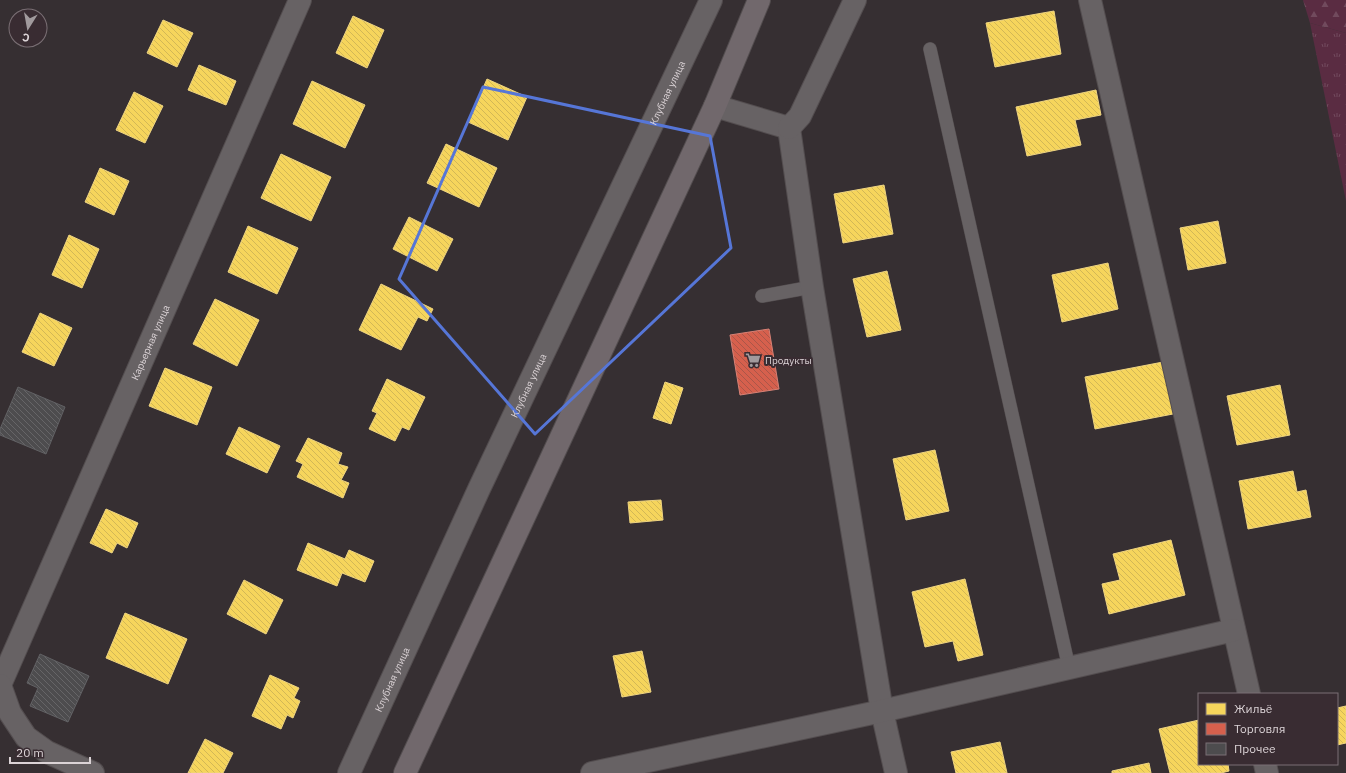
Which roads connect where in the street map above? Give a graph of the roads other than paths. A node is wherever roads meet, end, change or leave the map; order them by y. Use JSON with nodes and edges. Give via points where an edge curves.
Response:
{"nodes":[{"id":1,"x":300,"y":0,"type":"edge"},
{"id":2,"x":711,"y":0,"type":"edge"},
{"id":3,"x":759,"y":0,"type":"edge"},
{"id":4,"x":855,"y":0,"type":"edge"},
{"id":5,"x":1090,"y":0,"type":"edge"},
{"id":6,"x":930,"y":49,"type":"dead end"},
{"id":7,"x":715,"y":106,"type":"junction"},
{"id":8,"x":789,"y":128,"type":"junction"},
{"id":9,"x":812,"y":287,"type":"junction"},
{"id":10,"x":762,"y":296,"type":"dead end"},
{"id":11,"x":1234,"y":630,"type":"junction"},
{"id":12,"x":1070,"y":668,"type":"junction"},
{"id":13,"x":0,"y":685,"type":"edge"},
{"id":14,"x":1249,"y":693,"type":"edge"},
{"id":15,"x":882,"y":711,"type":"junction"},
{"id":16,"x":93,"y":773,"type":"edge"},
{"id":17,"x":349,"y":773,"type":"edge"},
{"id":18,"x":405,"y":773,"type":"edge"},
{"id":19,"x":592,"y":773,"type":"edge"},
{"id":20,"x":896,"y":773,"type":"edge"}],
"edges":[{"from":1,"to":13,"type":"street","name":"Карьерная улица"},
{"from":2,"to":17,"type":"street","name":"Клубная улица","via":[[479,489]]},
{"from":3,"to":7,"type":"main road"},
{"from":4,"to":8,"type":"street","via":[[800,116]]},
{"from":5,"to":11,"type":"street"},
{"from":6,"to":12,"type":"lane"},
{"from":7,"to":8,"type":"street"},
{"from":7,"to":18,"type":"main road"},
{"from":8,"to":9,"type":"street"},
{"from":9,"to":10,"type":"lane"},
{"from":9,"to":15,"type":"street"},
{"from":11,"to":12,"type":"street"},
{"from":11,"to":14,"type":"street"},
{"from":12,"to":15,"type":"street"},
{"from":13,"to":16,"type":"street","via":[[10,714],[26,737],[47,752]]},
{"from":15,"to":19,"type":"street"},
{"from":15,"to":20,"type":"street"}]}
